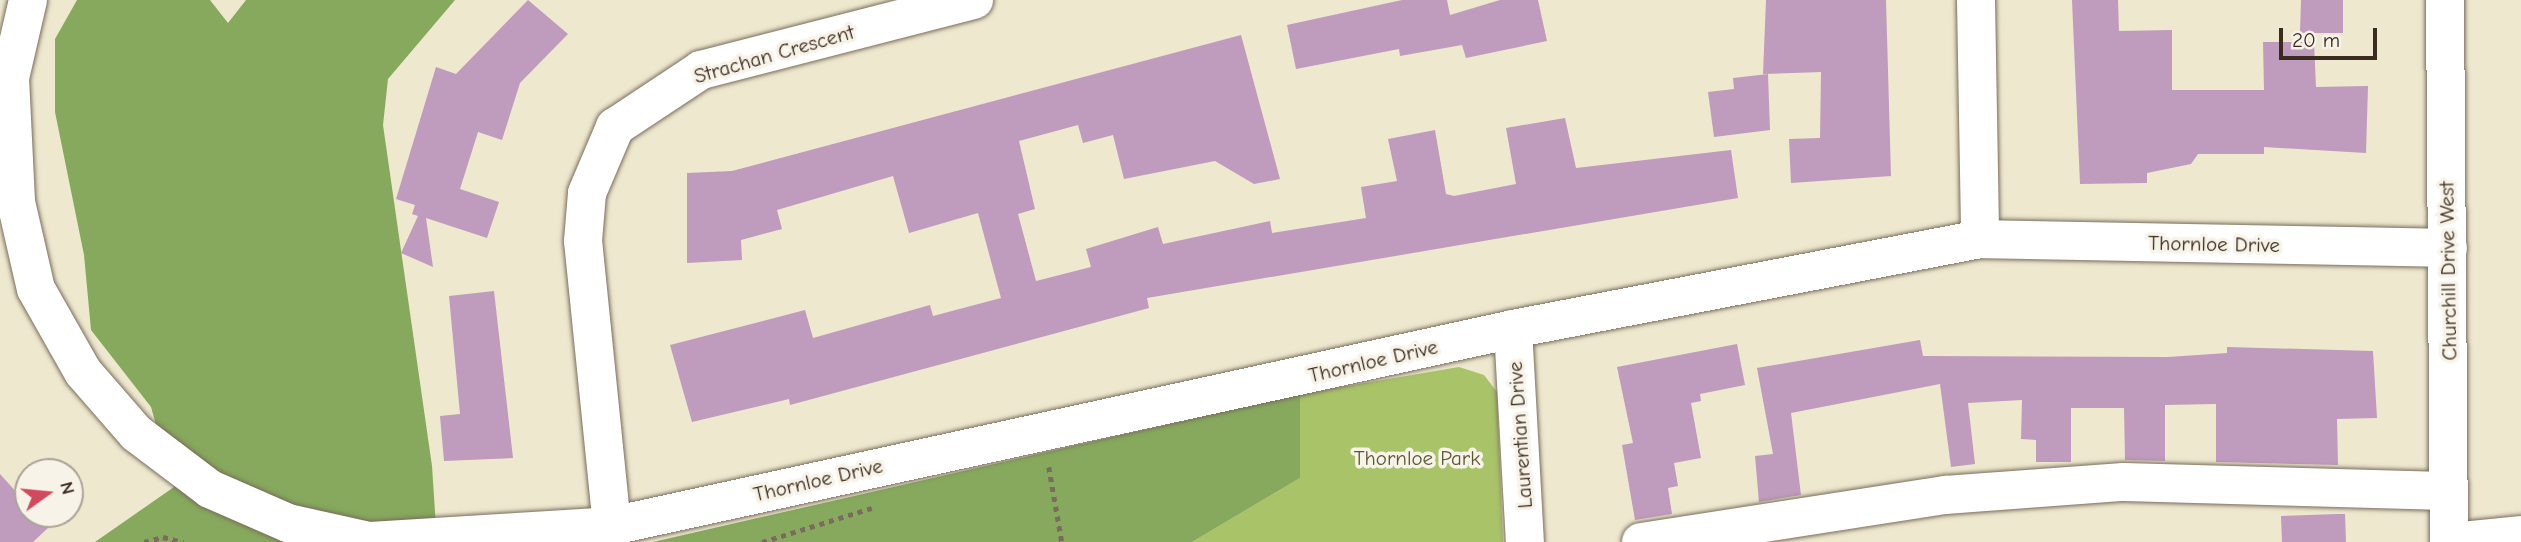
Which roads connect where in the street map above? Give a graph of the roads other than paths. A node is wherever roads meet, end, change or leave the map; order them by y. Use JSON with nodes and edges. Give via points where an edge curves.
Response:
{"nodes":[{"id":1,"x":28,"y":0,"type":"edge"},
{"id":2,"x":974,"y":0,"type":"edge"},
{"id":3,"x":1976,"y":0,"type":"edge"},
{"id":4,"x":2445,"y":0,"type":"edge"},
{"id":5,"x":1980,"y":239,"type":"junction"},
{"id":6,"x":2448,"y":248,"type":"junction"},
{"id":7,"x":1513,"y":329,"type":"junction"},
{"id":8,"x":2449,"y":491,"type":"junction"},
{"id":9,"x":612,"y":526,"type":"junction"},
{"id":10,"x":2521,"y":535,"type":"edge"},
{"id":11,"x":1525,"y":542,"type":"edge"},
{"id":12,"x":1641,"y":542,"type":"edge"},
{"id":13,"x":2450,"y":542,"type":"edge"}],
"edges":[{"from":1,"to":9,"type":"street","name":"Thornloe Drive","via":[[10,78],[9,133],[28,269],[83,372],[136,433],[210,489],[250,509],[369,541]]},
{"from":2,"to":9,"type":"street","name":"Strachan Crescent","via":[[701,70],[615,127],[587,192],[583,241]]},
{"from":3,"to":5,"type":"street"},
{"from":4,"to":6,"type":"street","name":"Churchill Drive West"},
{"from":5,"to":6,"type":"street","name":"Thornloe Drive"},
{"from":5,"to":7,"type":"street","name":"Thornloe Drive"},
{"from":6,"to":8,"type":"street","name":"Churchill Drive West"},
{"from":7,"to":9,"type":"street","name":"Thornloe Drive"},
{"from":7,"to":11,"type":"street","name":"Laurentian Drive"},
{"from":8,"to":12,"type":"street","via":[[2124,482],[1945,495]]},
{"from":8,"to":13,"type":"street","name":"Churchill Drive West"},
{"from":10,"to":13,"type":"street"}]}
